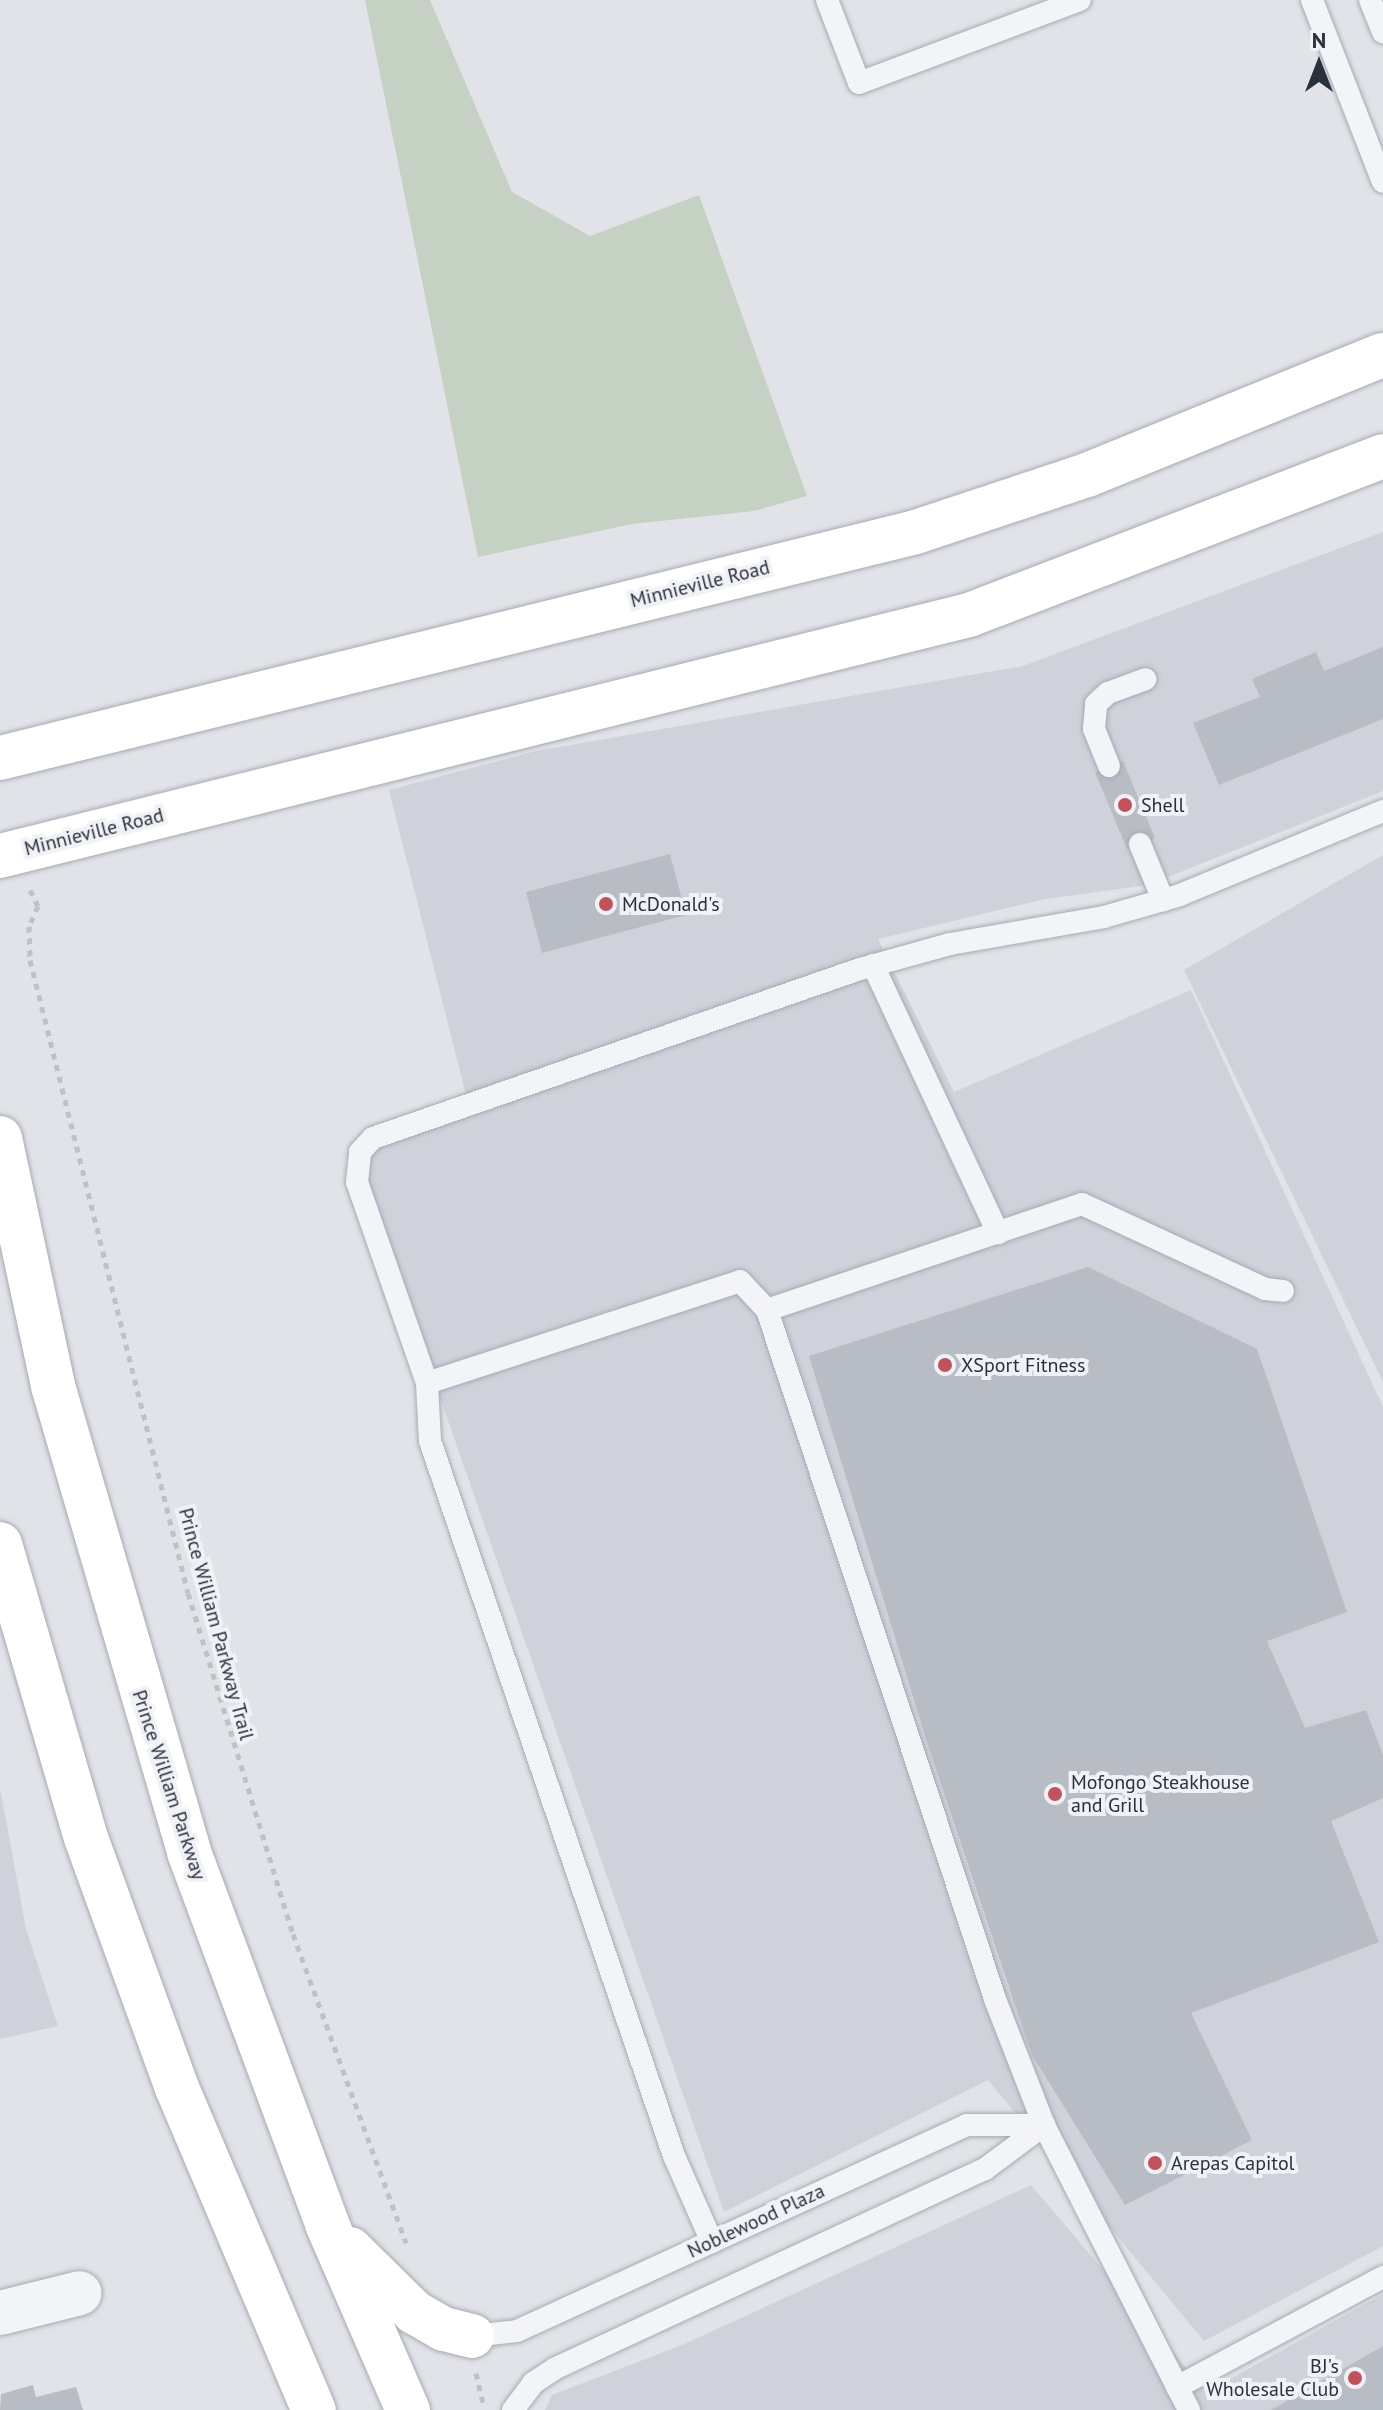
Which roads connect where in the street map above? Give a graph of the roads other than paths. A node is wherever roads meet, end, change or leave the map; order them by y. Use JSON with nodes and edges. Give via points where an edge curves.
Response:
{"nodes":[{"id":1,"x":827,"y":0,"type":"edge"},
{"id":2,"x":1080,"y":0,"type":"edge"},
{"id":3,"x":1312,"y":0,"type":"edge"},
{"id":4,"x":1370,"y":0,"type":"edge"},
{"id":5,"x":1383,"y":32,"type":"edge"},
{"id":6,"x":1383,"y":182,"type":"edge"},
{"id":7,"x":1383,"y":355,"type":"edge"},
{"id":8,"x":1383,"y":456,"type":"edge"},
{"id":9,"x":1146,"y":679,"type":"dead end"},
{"id":10,"x":0,"y":758,"type":"edge"},
{"id":11,"x":1109,"y":766,"type":"dead end"},
{"id":12,"x":1383,"y":811,"type":"edge"},
{"id":13,"x":1140,"y":844,"type":"dead end"},
{"id":14,"x":0,"y":856,"type":"edge"},
{"id":15,"x":1163,"y":900,"type":"junction"},
{"id":16,"x":873,"y":965,"type":"junction"},
{"id":17,"x":0,"y":1138,"type":"edge"},
{"id":18,"x":998,"y":1233,"type":"junction"},
{"id":19,"x":1283,"y":1291,"type":"dead end"},
{"id":20,"x":767,"y":1310,"type":"junction"},
{"id":21,"x":427,"y":1383,"type":"junction"},
{"id":22,"x":0,"y":1544,"type":"edge"},
{"id":23,"x":1044,"y":2125,"type":"junction"},
{"id":24,"x":327,"y":2224,"type":"junction"},
{"id":25,"x":712,"y":2242,"type":"junction"},
{"id":26,"x":1383,"y":2277,"type":"edge"},
{"id":27,"x":80,"y":2293,"type":"dead end"},
{"id":28,"x":0,"y":2313,"type":"edge"},
{"id":29,"x":473,"y":2349,"type":"joint"},
{"id":30,"x":1177,"y":2387,"type":"junction"},
{"id":31,"x":314,"y":2410,"type":"edge"},
{"id":32,"x":408,"y":2410,"type":"edge"},
{"id":33,"x":513,"y":2410,"type":"edge"},
{"id":34,"x":1189,"y":2410,"type":"edge"}],
"edges":[{"from":1,"to":2,"type":"lane","via":[[859,83]]},
{"from":3,"to":6,"type":"lane"},
{"from":4,"to":5,"type":"lane"},
{"from":7,"to":10,"type":"main road","name":"Minnieville Road","via":[[1087,475],[916,532]]},
{"from":8,"to":14,"type":"main road","name":"Minnieville Road","via":[[969,615]]},
{"from":9,"to":11,"type":"lane","via":[[1108,693],[1096,704],[1094,729]]},
{"from":12,"to":15,"type":"lane"},
{"from":13,"to":15,"type":"lane"},
{"from":15,"to":16,"type":"lane"},
{"from":16,"to":18,"type":"lane"},
{"from":16,"to":21,"type":"lane","via":[[373,1138],[360,1152],[357,1182]]},
{"from":17,"to":24,"type":"main road","name":"Prince William Parkway","via":[[53,1386],[110,1597],[193,1864]]},
{"from":18,"to":19,"type":"lane","via":[[1082,1204],[1265,1289]]},
{"from":18,"to":20,"type":"lane"},
{"from":20,"to":21,"type":"lane","via":[[740,1281]]},
{"from":20,"to":23,"type":"lane","via":[[995,1999]]},
{"from":21,"to":25,"type":"lane","via":[[430,1441],[674,2156]]},
{"from":22,"to":31,"type":"main road","via":[[91,1853],[177,2088]]},
{"from":23,"to":25,"type":"lane","name":"Noblewood Plaza","via":[[967,2125]]},
{"from":23,"to":30,"type":"lane"},
{"from":23,"to":33,"type":"lane","via":[[985,2169],[556,2368],[533,2383]]},
{"from":24,"to":29,"type":"main road","via":[[414,2312]]},
{"from":24,"to":32,"type":"main road","name":"Prince William Parkway"},
{"from":25,"to":29,"type":"lane","name":"Noblewood Plaza"},
{"from":26,"to":30,"type":"lane"},
{"from":27,"to":28,"type":"street"},
{"from":30,"to":34,"type":"lane"}]}
